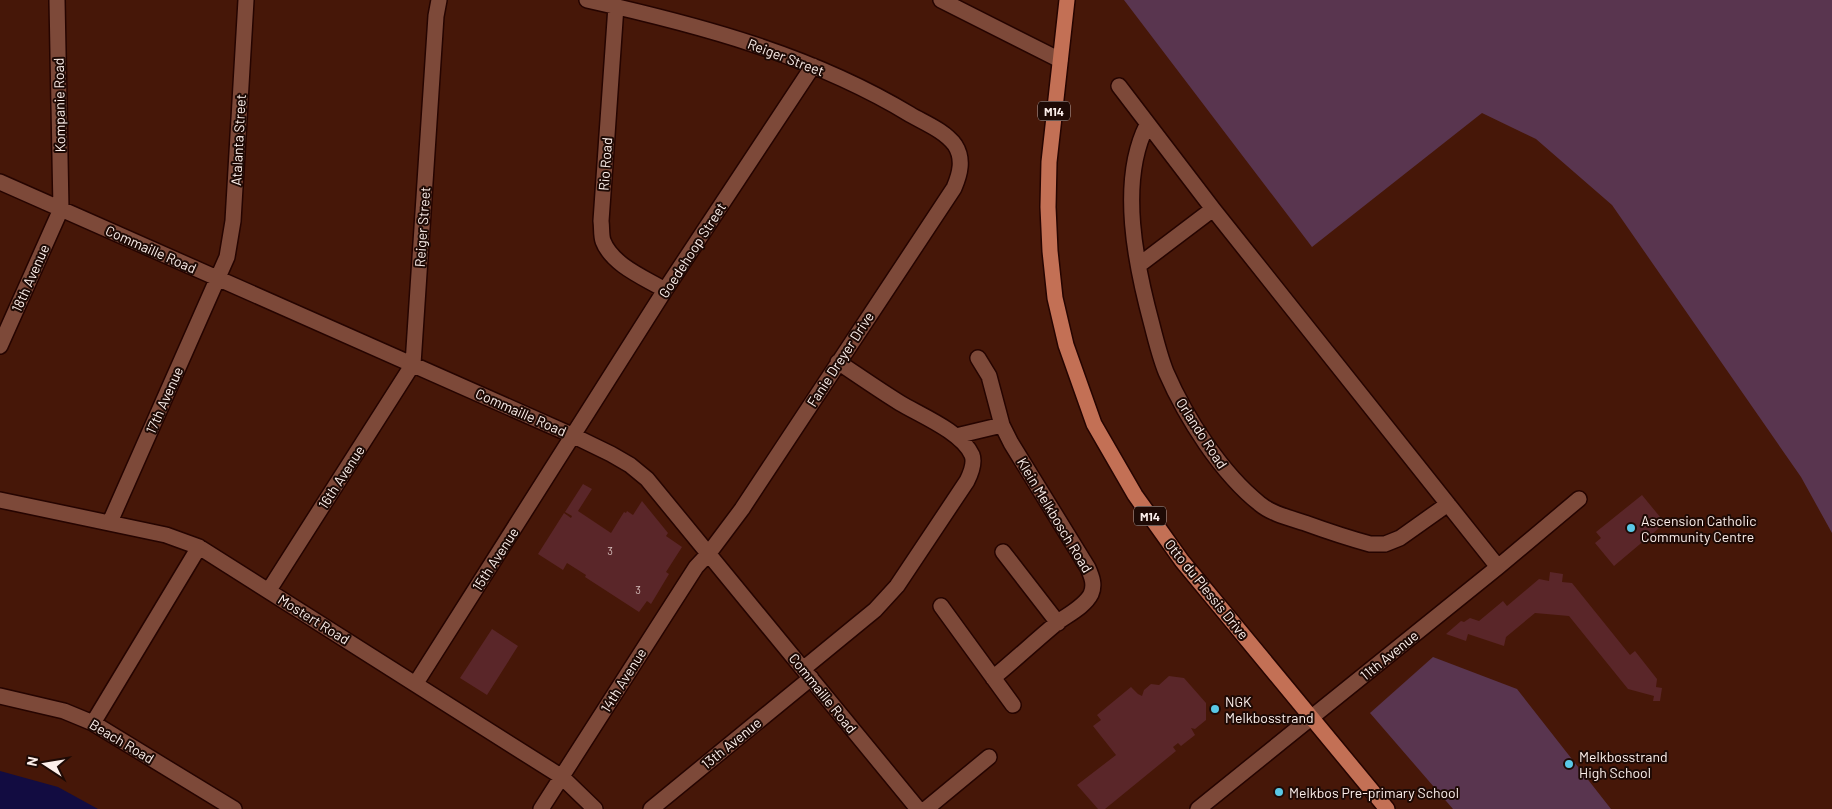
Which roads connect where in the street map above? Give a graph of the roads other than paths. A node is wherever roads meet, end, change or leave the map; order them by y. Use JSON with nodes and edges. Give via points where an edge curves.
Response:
{"nodes":[{"id":1,"x":57,"y":0,"type":"edge"},
{"id":2,"x":246,"y":0,"type":"edge"},
{"id":3,"x":439,"y":0,"type":"edge"},
{"id":4,"x":587,"y":0,"type":"edge"},
{"id":5,"x":941,"y":0,"type":"edge"},
{"id":6,"x":1067,"y":0,"type":"edge"},
{"id":7,"x":616,"y":6,"type":"junction"},
{"id":8,"x":1060,"y":60,"type":"junction"},
{"id":9,"x":813,"y":66,"type":"junction"},
{"id":10,"x":1119,"y":86,"type":"dead end"},
{"id":11,"x":1148,"y":125,"type":"junction"},
{"id":12,"x":961,"y":160,"type":"joint"},
{"id":13,"x":0,"y":182,"type":"edge"},
{"id":14,"x":61,"y":209,"type":"junction"},
{"id":15,"x":1213,"y":210,"type":"junction"},
{"id":16,"x":1139,"y":265,"type":"junction"},
{"id":17,"x":217,"y":278,"type":"junction"},
{"id":18,"x":665,"y":290,"type":"junction"},
{"id":19,"x":0,"y":346,"type":"edge"},
{"id":20,"x":978,"y":358,"type":"dead end"},
{"id":21,"x":838,"y":362,"type":"junction"},
{"id":22,"x":413,"y":364,"type":"junction"},
{"id":23,"x":1002,"y":425,"type":"junction"},
{"id":24,"x":574,"y":436,"type":"junction"},
{"id":25,"x":956,"y":436,"type":"junction"},
{"id":26,"x":1579,"y":499,"type":"dead end"},
{"id":27,"x":0,"y":500,"type":"edge"},
{"id":28,"x":1448,"y":504,"type":"junction"},
{"id":29,"x":110,"y":522,"type":"junction"},
{"id":30,"x":199,"y":547,"type":"junction"},
{"id":31,"x":1004,"y":552,"type":"dead end"},
{"id":32,"x":709,"y":553,"type":"junction"},
{"id":33,"x":1498,"y":567,"type":"junction"},
{"id":34,"x":269,"y":590,"type":"junction"},
{"id":35,"x":941,"y":606,"type":"dead end"},
{"id":36,"x":1058,"y":622,"type":"junction"},
{"id":37,"x":807,"y":673,"type":"junction"},
{"id":38,"x":993,"y":678,"type":"junction"},
{"id":39,"x":416,"y":683,"type":"junction"},
{"id":40,"x":0,"y":696,"type":"edge"},
{"id":41,"x":1013,"y":705,"type":"dead end"},
{"id":42,"x":1312,"y":717,"type":"junction"},
{"id":43,"x":93,"y":722,"type":"junction"},
{"id":44,"x":989,"y":757,"type":"dead end"},
{"id":45,"x":562,"y":776,"type":"junction"},
{"id":46,"x":234,"y":809,"type":"edge"},
{"id":47,"x":541,"y":809,"type":"edge"},
{"id":48,"x":595,"y":809,"type":"edge"},
{"id":49,"x":651,"y":809,"type":"edge"},
{"id":50,"x":918,"y":809,"type":"edge"},
{"id":51,"x":926,"y":809,"type":"edge"},
{"id":52,"x":1198,"y":809,"type":"edge"},
{"id":53,"x":1387,"y":809,"type":"edge"}],
"edges":[{"from":1,"to":14,"type":"street","name":"Kompanie Road"},
{"from":2,"to":17,"type":"street","name":"Atalanta Street","via":[[232,230]]},
{"from":3,"to":22,"type":"street","name":"Reiger Street"},
{"from":4,"to":7,"type":"street","name":"Reiger Street"},
{"from":5,"to":8,"type":"street"},
{"from":6,"to":8,"type":"main road","number":"M14"},
{"from":7,"to":9,"type":"street","name":"Reiger Street","via":[[754,44]]},
{"from":7,"to":18,"type":"street","name":"Rio Road","via":[[601,221],[603,240],[610,254]]},
{"from":8,"to":42,"type":"main road","name":"Otto du Plessis Drive","number":"M14","via":[[1049,162],[1050,251],[1055,298],[1066,345],[1094,424],[1135,495],[1182,561]]},
{"from":9,"to":12,"type":"street","name":"Reiger Street","via":[[879,96],[942,134],[954,145]]},
{"from":9,"to":18,"type":"street","name":"Goedehoop Street"},
{"from":10,"to":11,"type":"street"},
{"from":11,"to":15,"type":"street"},
{"from":11,"to":16,"type":"street","name":"Orlando Road","via":[[1138,150],[1132,210]]},
{"from":12,"to":21,"type":"street","name":"Fanie Dreyer Drive","via":[[954,188]]},
{"from":13,"to":14,"type":"street","name":"Commaille Road"},
{"from":14,"to":17,"type":"street","name":"Commaille Road"},
{"from":14,"to":19,"type":"street","name":"18th Avenue"},
{"from":15,"to":16,"type":"street"},
{"from":15,"to":28,"type":"street"},
{"from":16,"to":28,"type":"street","name":"Orlando Road","via":[[1157,343],[1174,389],[1224,468],[1262,506],[1352,539],[1385,544],[1400,538]]},
{"from":17,"to":22,"type":"street","name":"Commaille Road"},
{"from":17,"to":29,"type":"street","name":"17th Avenue"},
{"from":18,"to":24,"type":"street","name":"Goedehoop Street"},
{"from":20,"to":23,"type":"street","name":"Klein Melkbosch Road","via":[[989,376]]},
{"from":21,"to":25,"type":"street"},
{"from":21,"to":32,"type":"street","name":"Fanie Dreyer Drive","via":[[742,509]]},
{"from":22,"to":24,"type":"street","name":"Commaille Road"},
{"from":22,"to":34,"type":"street","name":"16th Avenue"},
{"from":23,"to":25,"type":"street"},
{"from":23,"to":36,"type":"street","name":"Klein Melkbosch Road","via":[[1093,579],[1090,595]]},
{"from":24,"to":32,"type":"street","name":"Commaille Road","via":[[630,465],[646,479]]},
{"from":24,"to":39,"type":"street","name":"15th Avenue"},
{"from":25,"to":37,"type":"street","name":"13th Avenue","via":[[973,456],[967,481],[897,586]]},
{"from":26,"to":33,"type":"street","name":"11th Avenue"},
{"from":27,"to":29,"type":"street","name":"Mostert Road"},
{"from":28,"to":33,"type":"street"},
{"from":29,"to":30,"type":"street","name":"Mostert Road","via":[[166,535]]},
{"from":30,"to":34,"type":"street","name":"Mostert Road"},
{"from":30,"to":43,"type":"street"},
{"from":31,"to":36,"type":"street"},
{"from":32,"to":37,"type":"street","name":"Commaille Road"},
{"from":32,"to":45,"type":"street","name":"14th Avenue","via":[[696,567]]},
{"from":33,"to":42,"type":"street","name":"11th Avenue"},
{"from":34,"to":39,"type":"street","name":"Mostert Road"},
{"from":35,"to":38,"type":"street"},
{"from":36,"to":38,"type":"street","name":"Klein Melkbosch Road"},
{"from":37,"to":49,"type":"street","name":"13th Avenue"},
{"from":37,"to":50,"type":"street","name":"Commaille Road"},
{"from":38,"to":41,"type":"street"},
{"from":39,"to":45,"type":"street","name":"Mostert Road"},
{"from":40,"to":43,"type":"street","name":"Beach Road","via":[[64,711]]},
{"from":42,"to":52,"type":"street","name":"11th Avenue"},
{"from":42,"to":53,"type":"main road","name":"Otto du Plessis Drive","number":"M14"},
{"from":43,"to":46,"type":"street","name":"Beach Road"},
{"from":44,"to":51,"type":"street"},
{"from":45,"to":47,"type":"street","name":"14th Avenue"},
{"from":45,"to":48,"type":"street","name":"Mostert Road"}]}
